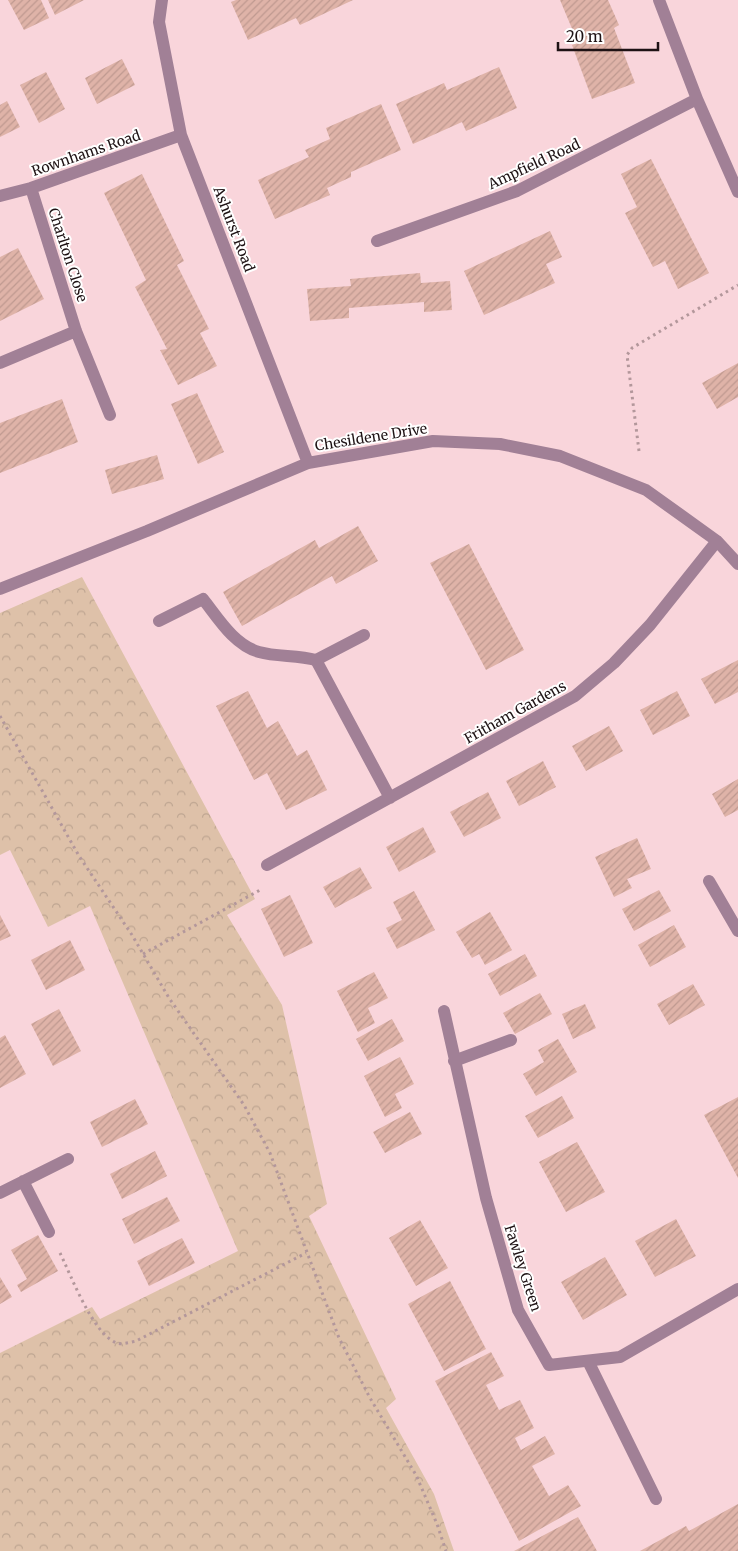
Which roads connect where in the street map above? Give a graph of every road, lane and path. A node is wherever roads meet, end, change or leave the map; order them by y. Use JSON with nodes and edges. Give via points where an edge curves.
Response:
{"nodes":[{"id":1,"x":162,"y":0,"type":"edge"},
{"id":2,"x":660,"y":0,"type":"edge"},
{"id":3,"x":697,"y":100,"type":"junction"},
{"id":4,"x":181,"y":135,"type":"junction"},
{"id":5,"x":31,"y":188,"type":"junction"},
{"id":6,"x":738,"y":192,"type":"edge"},
{"id":7,"x":0,"y":196,"type":"edge"},
{"id":8,"x":377,"y":240,"type":"dead end"},
{"id":9,"x":738,"y":286,"type":"edge"},
{"id":10,"x":76,"y":331,"type":"junction"},
{"id":11,"x":0,"y":363,"type":"edge"},
{"id":12,"x":110,"y":415,"type":"dead end"},
{"id":13,"x":639,"y":451,"type":"dead end"},
{"id":14,"x":308,"y":463,"type":"junction"},
{"id":15,"x":717,"y":541,"type":"junction"},
{"id":16,"x":738,"y":564,"type":"edge"},
{"id":17,"x":0,"y":589,"type":"edge"},
{"id":18,"x":159,"y":621,"type":"dead end"},
{"id":19,"x":364,"y":634,"type":"dead end"},
{"id":20,"x":316,"y":660,"type":"junction"},
{"id":21,"x":0,"y":716,"type":"edge"},
{"id":22,"x":390,"y":798,"type":"junction"},
{"id":23,"x":267,"y":865,"type":"joint"},
{"id":24,"x":708,"y":881,"type":"dead end"},
{"id":25,"x":738,"y":930,"type":"edge"},
{"id":26,"x":142,"y":954,"type":"junction"},
{"id":27,"x":444,"y":1011,"type":"dead end"},
{"id":28,"x":511,"y":1040,"type":"dead end"},
{"id":29,"x":454,"y":1061,"type":"junction"},
{"id":30,"x":68,"y":1159,"type":"dead end"},
{"id":31,"x":23,"y":1181,"type":"junction"},
{"id":32,"x":0,"y":1193,"type":"edge"},
{"id":33,"x":49,"y":1232,"type":"joint"},
{"id":34,"x":306,"y":1253,"type":"junction"},
{"id":35,"x":738,"y":1289,"type":"edge"},
{"id":36,"x":588,"y":1361,"type":"junction"},
{"id":37,"x":656,"y":1499,"type":"dead end"},
{"id":38,"x":446,"y":1551,"type":"edge"}],
"edges":[{"from":1,"to":4,"type":"street","name":"Ashurst Road","via":[[159,22]]},
{"from":2,"to":3,"type":"street"},
{"from":3,"to":6,"type":"street"},
{"from":3,"to":8,"type":"street","name":"Ampfield Road","via":[[517,191]]},
{"from":4,"to":5,"type":"street","name":"Rownhams Road"},
{"from":4,"to":14,"type":"street","name":"Ashurst Road"},
{"from":5,"to":7,"type":"street","name":"Rownhams Road"},
{"from":5,"to":10,"type":"street","name":"Charlton Close"},
{"from":9,"to":13,"type":"path","via":[[632,348],[628,355]]},
{"from":10,"to":11,"type":"street"},
{"from":10,"to":12,"type":"street","name":"Charlton Close"},
{"from":14,"to":15,"type":"street","name":"Chesildene Drive","via":[[433,441],[500,444],[560,456],[646,490]]},
{"from":14,"to":17,"type":"street","name":"Chesildene Drive"},
{"from":15,"to":16,"type":"street","name":"Chesildene Drive"},
{"from":15,"to":22,"type":"street","name":"Fritham Gardens","via":[[650,625],[614,663],[575,696]]},
{"from":18,"to":20,"type":"street","via":[[203,599],[233,636],[248,647],[259,652]]},
{"from":19,"to":20,"type":"street"},
{"from":20,"to":22,"type":"street"},
{"from":21,"to":26,"type":"path","via":[[79,856]]},
{"from":22,"to":23,"type":"street","name":"Fritham Gardens"},
{"from":23,"to":26,"type":"path","via":[[277,881]]},
{"from":24,"to":25,"type":"street"},
{"from":26,"to":34,"type":"path","via":[[244,1105],[270,1152]]},
{"from":27,"to":29,"type":"street","name":"Fawley Green"},
{"from":28,"to":29,"type":"street"},
{"from":29,"to":36,"type":"street","name":"Fawley Green","via":[[486,1198],[518,1310],[549,1365]]},
{"from":30,"to":31,"type":"street"},
{"from":31,"to":32,"type":"street"},
{"from":31,"to":33,"type":"street"},
{"from":33,"to":34,"type":"path","via":[[93,1319],[105,1336],[118,1344],[136,1341]]},
{"from":34,"to":38,"type":"path","via":[[339,1338],[416,1475]]},
{"from":35,"to":36,"type":"street","name":"Fawley Green","via":[[620,1357]]},
{"from":36,"to":37,"type":"street"}]}
